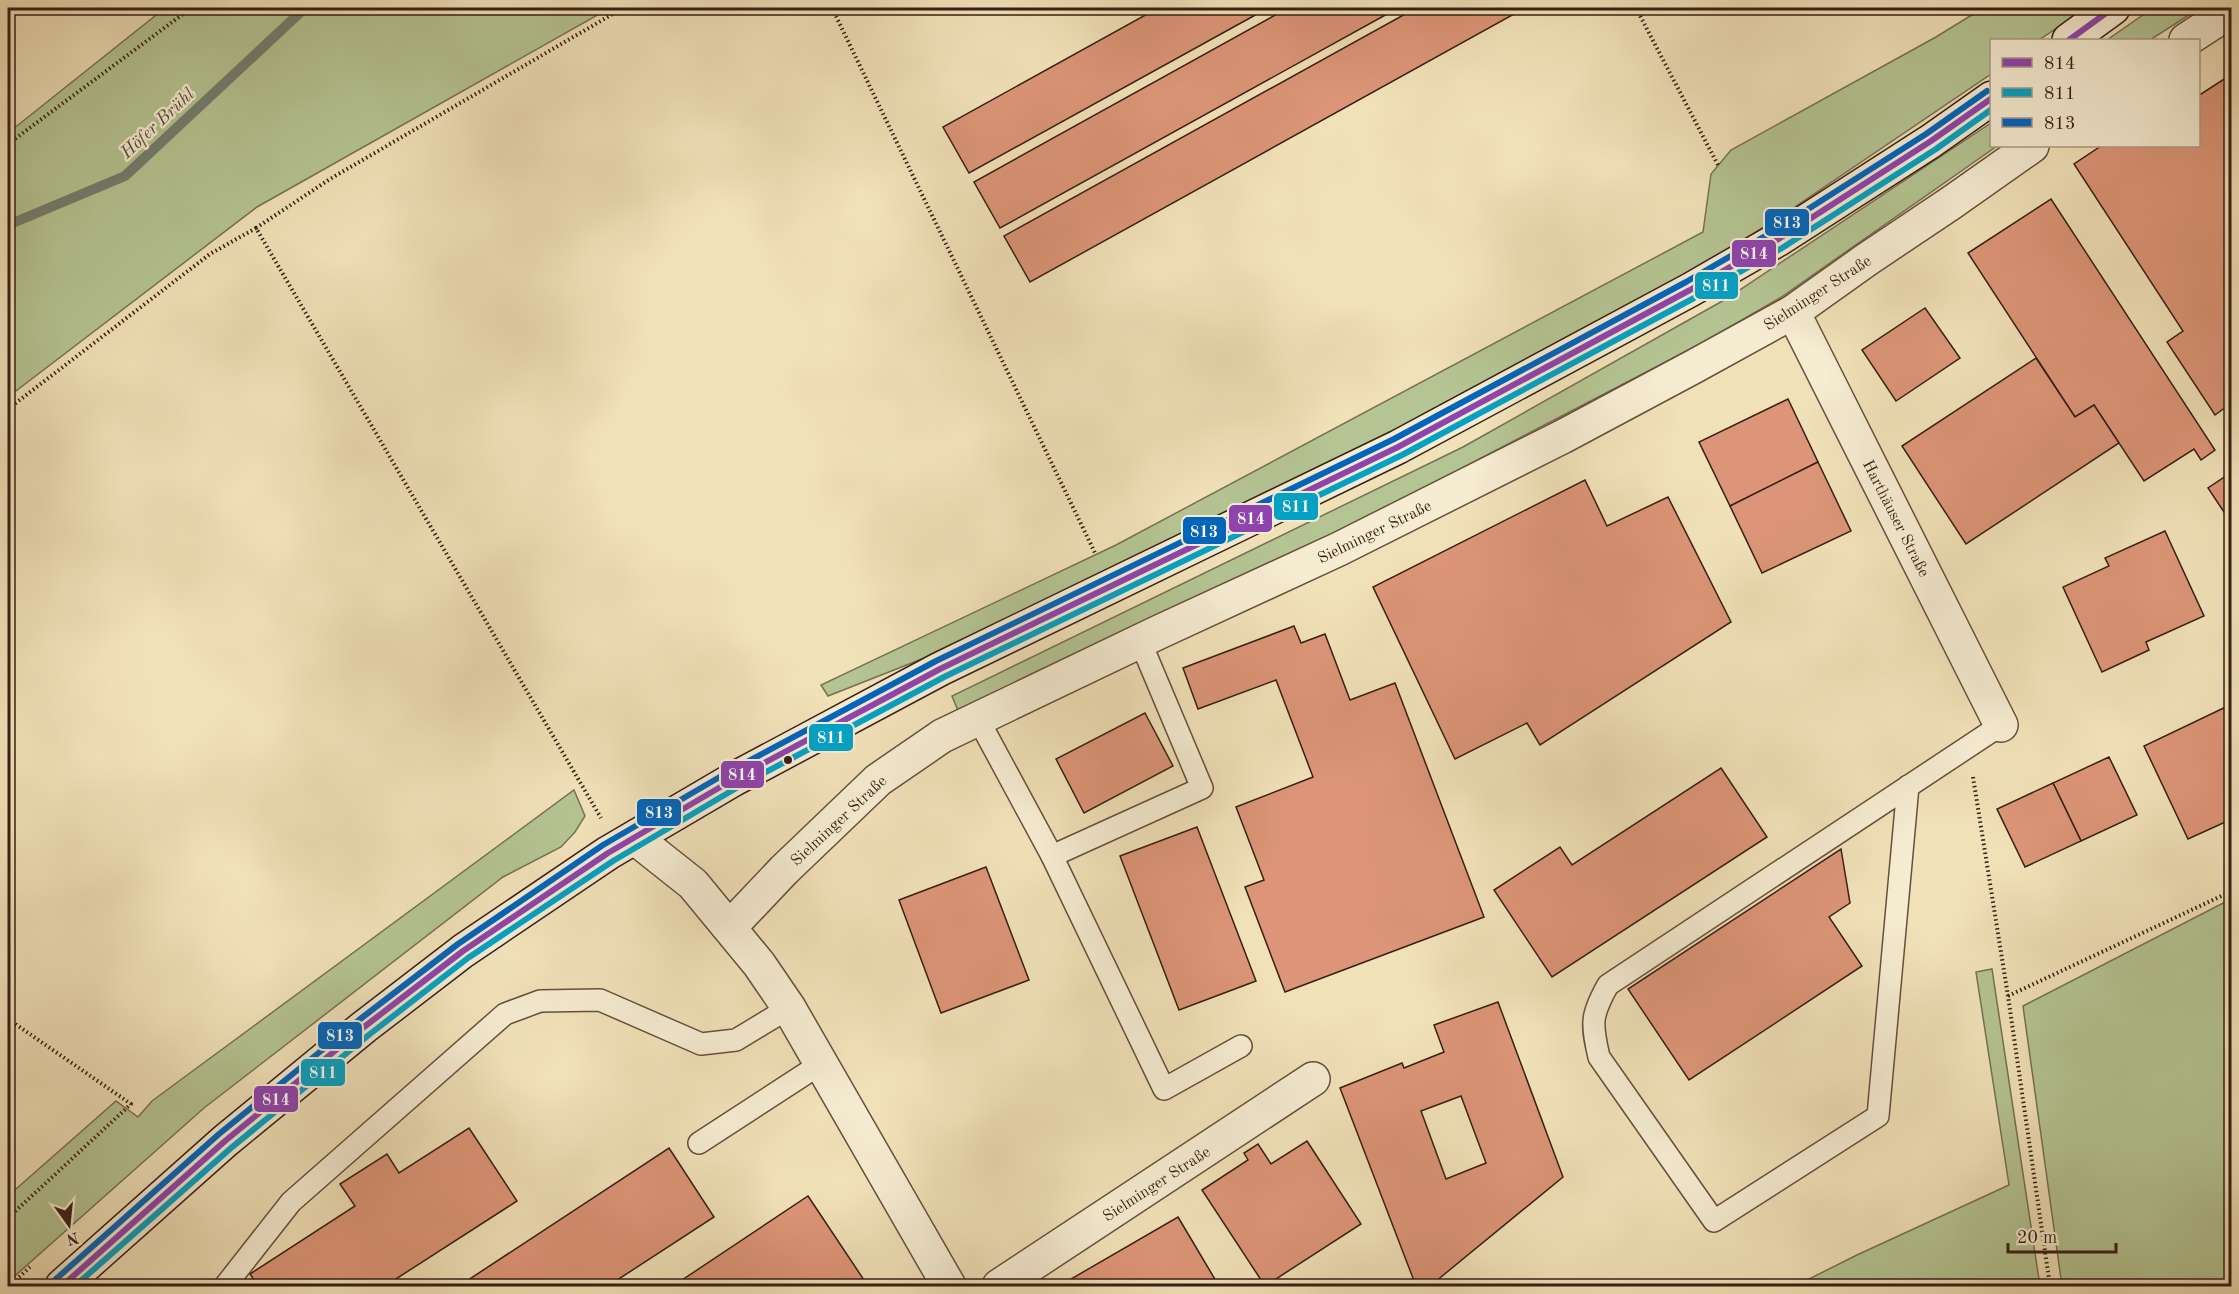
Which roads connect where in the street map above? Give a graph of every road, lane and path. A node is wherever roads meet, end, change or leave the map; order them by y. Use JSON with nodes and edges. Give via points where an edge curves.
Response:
{"nodes":[{"id":1,"x":191,"y":8,"type":"edge"},
{"id":2,"x":623,"y":8,"type":"edge"},
{"id":3,"x":832,"y":8,"type":"edge"},
{"id":4,"x":1636,"y":8,"type":"edge"},
{"id":5,"x":2114,"y":8,"type":"edge"},
{"id":6,"x":2232,"y":10,"type":"edge"},
{"id":7,"x":2070,"y":39,"type":"edge"},
{"id":8,"x":2188,"y":39,"type":"edge"},
{"id":9,"x":1990,"y":99,"type":"edge"},
{"id":10,"x":8,"y":144,"type":"edge"},
{"id":11,"x":2030,"y":147,"type":"edge"},
{"id":12,"x":1719,"y":167,"type":"dead end"},
{"id":13,"x":256,"y":228,"type":"junction"},
{"id":14,"x":1793,"y":312,"type":"junction"},
{"id":15,"x":8,"y":409,"type":"edge"},
{"id":16,"x":1111,"y":586,"type":"junction"},
{"id":17,"x":1140,"y":641,"type":"junction"},
{"id":18,"x":978,"y":719,"type":"junction"},
{"id":19,"x":2001,"y":725,"type":"joint"},
{"id":20,"x":1972,"y":775,"type":"dead end"},
{"id":21,"x":1908,"y":786,"type":"junction"},
{"id":22,"x":635,"y":838,"type":"junction"},
{"id":23,"x":1052,"y":856,"type":"junction"},
{"id":24,"x":2232,"y":891,"type":"edge"},
{"id":25,"x":730,"y":927,"type":"junction"},
{"id":26,"x":2008,"y":996,"type":"junction"},
{"id":27,"x":789,"y":1008,"type":"junction"},
{"id":28,"x":8,"y":1019,"type":"edge"},
{"id":29,"x":1241,"y":1046,"type":"dead end"},
{"id":30,"x":822,"y":1063,"type":"junction"},
{"id":31,"x":1313,"y":1079,"type":"dead end"},
{"id":32,"x":699,"y":1143,"type":"dead end"},
{"id":33,"x":8,"y":1218,"type":"edge"},
{"id":34,"x":62,"y":1287,"type":"edge"},
{"id":35,"x":225,"y":1287,"type":"edge"},
{"id":36,"x":949,"y":1287,"type":"edge"},
{"id":37,"x":999,"y":1287,"type":"edge"},
{"id":38,"x":2050,"y":1287,"type":"edge"}],
"edges":[{"from":1,"to":10,"type":"path"},
{"from":2,"to":13,"type":"path","via":[[330,179]]},
{"from":3,"to":16,"type":"path"},
{"from":4,"to":12,"type":"path"},
{"from":5,"to":7,"type":"street"},
{"from":6,"to":8,"type":"street"},
{"from":9,"to":16,"type":"street","via":[[1777,240],[1690,290],[1398,447]]},
{"from":11,"to":14,"type":"street","name":"Sielminger Straße"},
{"from":13,"to":15,"type":"path","via":[[210,254]]},
{"from":13,"to":22,"type":"path","via":[[604,823]]},
{"from":14,"to":17,"type":"street","name":"Sielminger Straße","via":[[1551,442],[1339,549]]},
{"from":14,"to":19,"type":"street","name":"Harthäuser Straße"},
{"from":16,"to":22,"type":"street","via":[[939,669],[734,779]]},
{"from":17,"to":18,"type":"street","name":"Sielminger Straße"},
{"from":17,"to":23,"type":"lane","via":[[1202,788]]},
{"from":18,"to":23,"type":"lane"},
{"from":18,"to":25,"type":"street","name":"Sielminger Straße","via":[[942,736],[878,780]]},
{"from":19,"to":21,"type":"lane"},
{"from":20,"to":26,"type":"path"},
{"from":21,"to":21,"type":"lane","via":[[1608,985],[1596,1006],[1593,1028],[1599,1057],[1714,1221],[1878,1116]]},
{"from":22,"to":25,"type":"street","via":[[693,884]]},
{"from":22,"to":34,"type":"street","via":[[462,951],[373,1020],[225,1141]]},
{"from":23,"to":29,"type":"lane","via":[[1164,1089]]},
{"from":24,"to":26,"type":"path"},
{"from":25,"to":27,"type":"street"},
{"from":26,"to":38,"type":"path"},
{"from":27,"to":30,"type":"street"},
{"from":27,"to":35,"type":"lane","via":[[736,1040],[701,1044],[600,1000],[540,1001],[505,1014],[291,1202]]},
{"from":28,"to":33,"type":"path","via":[[131,1104]]},
{"from":30,"to":32,"type":"lane"},
{"from":30,"to":36,"type":"street"},
{"from":31,"to":37,"type":"street","name":"Sielminger Straße"}]}
